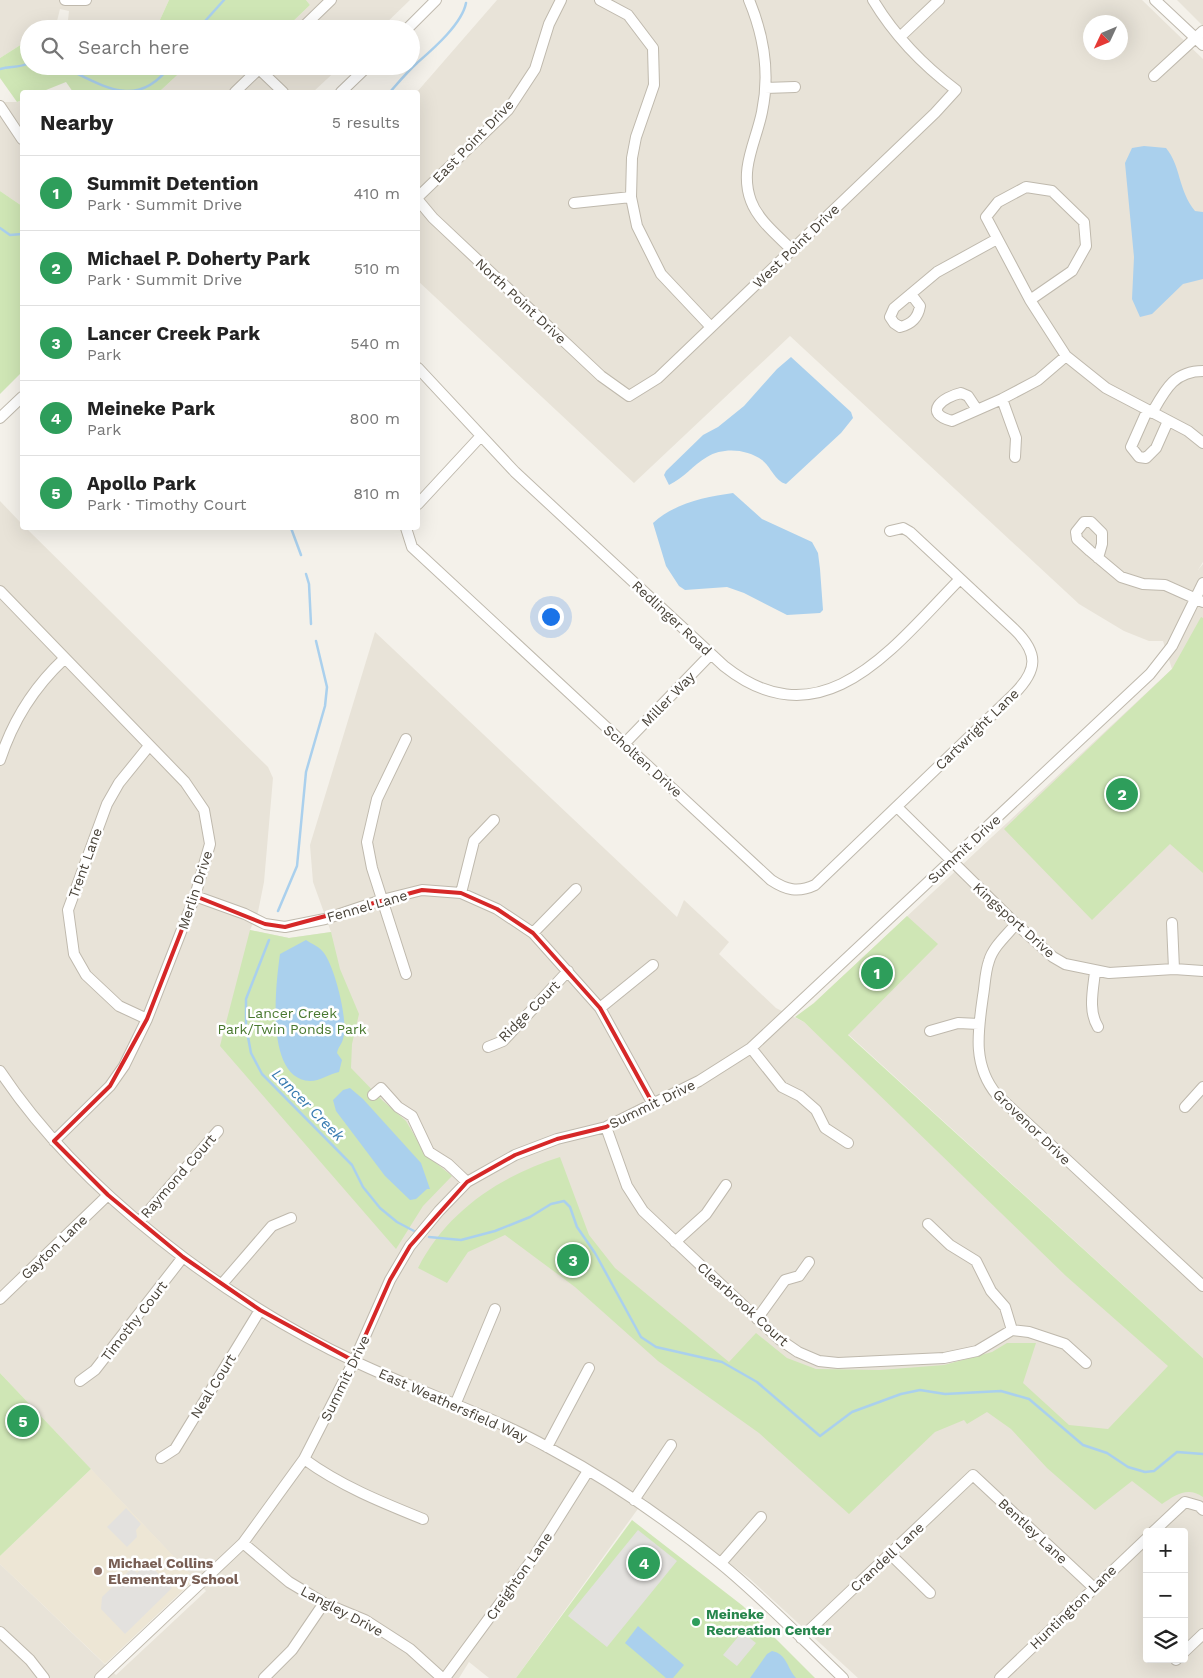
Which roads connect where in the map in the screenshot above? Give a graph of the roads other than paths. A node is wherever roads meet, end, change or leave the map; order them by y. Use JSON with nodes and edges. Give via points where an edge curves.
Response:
{"nodes":[{"id":1,"x":65,"y":0,"type":"edge"},
{"id":2,"x":86,"y":0,"type":"edge"},
{"id":3,"x":331,"y":0,"type":"edge"},
{"id":4,"x":436,"y":0,"type":"edge"},
{"id":5,"x":562,"y":0,"type":"edge"},
{"id":6,"x":600,"y":0,"type":"edge"},
{"id":7,"x":749,"y":0,"type":"edge"},
{"id":8,"x":873,"y":0,"type":"edge"},
{"id":9,"x":939,"y":0,"type":"edge"},
{"id":10,"x":1156,"y":0,"type":"edge"},
{"id":11,"x":310,"y":20,"type":"edge"},
{"id":12,"x":416,"y":20,"type":"edge"},
{"id":13,"x":900,"y":37,"type":"junction"},
{"id":14,"x":1200,"y":38,"type":"edge"},
{"id":15,"x":252,"y":75,"type":"edge"},
{"id":16,"x":267,"y":75,"type":"edge"},
{"id":17,"x":359,"y":75,"type":"edge"},
{"id":18,"x":1154,"y":76,"type":"dead end"},
{"id":19,"x":795,"y":87,"type":"dead end"},
{"id":20,"x":765,"y":88,"type":"junction"},
{"id":21,"x":236,"y":90,"type":"edge"},
{"id":22,"x":281,"y":90,"type":"edge"},
{"id":23,"x":343,"y":90,"type":"edge"},
{"id":24,"x":0,"y":106,"type":"edge"},
{"id":25,"x":20,"y":136,"type":"edge"},
{"id":26,"x":420,"y":196,"type":"edge"},
{"id":27,"x":631,"y":197,"type":"junction"},
{"id":28,"x":420,"y":201,"type":"edge"},
{"id":29,"x":574,"y":202,"type":"dead end"},
{"id":30,"x":997,"y":240,"type":"junction"},
{"id":31,"x":792,"y":250,"type":"junction"},
{"id":32,"x":911,"y":294,"type":"dead end"},
{"id":33,"x":1030,"y":300,"type":"junction"},
{"id":34,"x":711,"y":327,"type":"junction"},
{"id":35,"x":1066,"y":356,"type":"junction"},
{"id":36,"x":420,"y":370,"type":"edge"},
{"id":37,"x":1203,"y":372,"type":"edge"},
{"id":38,"x":629,"y":396,"type":"joint"},
{"id":39,"x":20,"y":399,"type":"edge"},
{"id":40,"x":1002,"y":399,"type":"junction"},
{"id":41,"x":976,"y":408,"type":"dead end"},
{"id":42,"x":1150,"y":412,"type":"junction"},
{"id":43,"x":0,"y":418,"type":"edge"},
{"id":44,"x":1168,"y":421,"type":"junction"},
{"id":45,"x":480,"y":437,"type":"junction"},
{"id":46,"x":1203,"y":443,"type":"edge"},
{"id":47,"x":1016,"y":457,"type":"dead end"},
{"id":48,"x":420,"y":502,"type":"edge"},
{"id":49,"x":407,"y":530,"type":"edge"},
{"id":50,"x":890,"y":531,"type":"dead end"},
{"id":51,"x":1098,"y":558,"type":"dead end"},
{"id":52,"x":960,"y":579,"type":"junction"},
{"id":53,"x":1203,"y":583,"type":"edge"},
{"id":54,"x":0,"y":591,"type":"edge"},
{"id":55,"x":1198,"y":600,"type":"edge"},
{"id":56,"x":711,"y":654,"type":"junction"},
{"id":57,"x":64,"y":659,"type":"junction"},
{"id":58,"x":4,"y":736,"type":"edge"},
{"id":59,"x":406,"y":738,"type":"dead end"},
{"id":60,"x":624,"y":744,"type":"junction"},
{"id":61,"x":149,"y":746,"type":"junction"},
{"id":62,"x":0,"y":760,"type":"edge"},
{"id":63,"x":897,"y":807,"type":"junction"},
{"id":64,"x":494,"y":820,"type":"dead end"},
{"id":65,"x":951,"y":861,"type":"junction"},
{"id":66,"x":576,"y":889,"type":"dead end"},
{"id":67,"x":461,"y":893,"type":"junction"},
{"id":68,"x":195,"y":896,"type":"junction"},
{"id":69,"x":382,"y":900,"type":"junction"},
{"id":70,"x":1172,"y":923,"type":"dead end"},
{"id":71,"x":1016,"y":924,"type":"junction"},
{"id":72,"x":533,"y":933,"type":"junction"},
{"id":73,"x":653,"y":965,"type":"dead end"},
{"id":74,"x":1174,"y":969,"type":"junction"},
{"id":75,"x":1203,"y":970,"type":"edge"},
{"id":76,"x":568,"y":971,"type":"junction"},
{"id":77,"x":1095,"y":972,"type":"junction"},
{"id":78,"x":406,"y":974,"type":"dead end"},
{"id":79,"x":600,"y":1008,"type":"junction"},
{"id":80,"x":147,"y":1019,"type":"junction"},
{"id":81,"x":979,"y":1024,"type":"junction"},
{"id":82,"x":1098,"y":1027,"type":"dead end"},
{"id":83,"x":930,"y":1031,"type":"dead end"},
{"id":84,"x":488,"y":1047,"type":"dead end"},
{"id":85,"x":751,"y":1048,"type":"junction"},
{"id":86,"x":0,"y":1071,"type":"edge"},
{"id":87,"x":1203,"y":1087,"type":"edge"},
{"id":88,"x":373,"y":1095,"type":"dead end"},
{"id":89,"x":653,"y":1104,"type":"junction"},
{"id":90,"x":1185,"y":1106,"type":"dead end"},
{"id":91,"x":606,"y":1127,"type":"junction"},
{"id":92,"x":218,"y":1131,"type":"dead end"},
{"id":93,"x":54,"y":1141,"type":"junction"},
{"id":94,"x":848,"y":1143,"type":"dead end"},
{"id":95,"x":468,"y":1182,"type":"junction"},
{"id":96,"x":726,"y":1185,"type":"dead end"},
{"id":97,"x":108,"y":1195,"type":"junction"},
{"id":98,"x":292,"y":1218,"type":"dead end"},
{"id":99,"x":139,"y":1222,"type":"junction"},
{"id":100,"x":928,"y":1224,"type":"dead end"},
{"id":101,"x":675,"y":1242,"type":"junction"},
{"id":102,"x":183,"y":1257,"type":"junction"},
{"id":103,"x":809,"y":1262,"type":"dead end"},
{"id":104,"x":222,"y":1284,"type":"junction"},
{"id":105,"x":1203,"y":1286,"type":"edge"},
{"id":106,"x":0,"y":1299,"type":"edge"},
{"id":107,"x":495,"y":1309,"type":"dead end"},
{"id":108,"x":260,"y":1310,"type":"junction"},
{"id":109,"x":757,"y":1318,"type":"junction"},
{"id":110,"x":1012,"y":1330,"type":"junction"},
{"id":111,"x":354,"y":1361,"type":"junction"},
{"id":112,"x":1086,"y":1363,"type":"dead end"},
{"id":113,"x":589,"y":1368,"type":"dead end"},
{"id":114,"x":80,"y":1381,"type":"dead end"},
{"id":115,"x":456,"y":1405,"type":"junction"},
{"id":116,"x":671,"y":1445,"type":"dead end"},
{"id":117,"x":547,"y":1447,"type":"junction"},
{"id":118,"x":161,"y":1458,"type":"dead end"},
{"id":119,"x":304,"y":1459,"type":"junction"},
{"id":120,"x":588,"y":1471,"type":"junction"},
{"id":121,"x":973,"y":1475,"type":"joint"},
{"id":122,"x":634,"y":1500,"type":"junction"},
{"id":123,"x":1203,"y":1510,"type":"edge"},
{"id":124,"x":761,"y":1517,"type":"dead end"},
{"id":125,"x":423,"y":1519,"type":"dead end"},
{"id":126,"x":1157,"y":1528,"type":"edge"},
{"id":127,"x":1143,"y":1542,"type":"edge"},
{"id":128,"x":243,"y":1543,"type":"junction"},
{"id":129,"x":890,"y":1554,"type":"junction"},
{"id":130,"x":721,"y":1563,"type":"junction"},
{"id":131,"x":1093,"y":1587,"type":"junction"},
{"id":132,"x":930,"y":1593,"type":"dead end"},
{"id":133,"x":324,"y":1603,"type":"junction"},
{"id":134,"x":0,"y":1632,"type":"edge"},
{"id":135,"x":1203,"y":1634,"type":"edge"},
{"id":136,"x":801,"y":1638,"type":"junction"},
{"id":137,"x":1188,"y":1648,"type":"edge"},
{"id":138,"x":44,"y":1678,"type":"edge"},
{"id":139,"x":100,"y":1678,"type":"edge"},
{"id":140,"x":264,"y":1678,"type":"edge"},
{"id":141,"x":443,"y":1678,"type":"edge"},
{"id":142,"x":843,"y":1678,"type":"edge"},
{"id":143,"x":1000,"y":1678,"type":"edge"}],
"edges":[{"from":1,"to":2,"type":"street"},
{"from":3,"to":11,"type":"street"},
{"from":4,"to":12,"type":"street"},
{"from":5,"to":26,"type":"street","name":"East Point Drive","via":[[549,24],[535,69],[508,110]]},
{"from":6,"to":27,"type":"street","via":[[628,15],[653,48],[654,85],[636,137]]},
{"from":7,"to":20,"type":"street","via":[[762,40]]},
{"from":8,"to":13,"type":"street"},
{"from":9,"to":13,"type":"street"},
{"from":10,"to":14,"type":"street"},
{"from":13,"to":31,"type":"street","name":"West Point Drive","via":[[956,90]]},
{"from":14,"to":18,"type":"street"},
{"from":15,"to":21,"type":"street"},
{"from":16,"to":22,"type":"street"},
{"from":17,"to":23,"type":"street"},
{"from":19,"to":20,"type":"street"},
{"from":20,"to":31,"type":"street","via":[[762,112],[747,162],[747,189],[757,213]]},
{"from":24,"to":25,"type":"street"},
{"from":27,"to":29,"type":"street"},
{"from":27,"to":34,"type":"street","via":[[640,236],[661,274]]},
{"from":28,"to":38,"type":"street","name":"North Point Drive","via":[[433,218],[594,369]]},
{"from":30,"to":32,"type":"street","via":[[936,272]]},
{"from":30,"to":33,"type":"street"},
{"from":30,"to":33,"type":"street","via":[[986,217],[998,202],[1026,187],[1052,190],[1084,222],[1086,246],[1072,271]]},
{"from":31,"to":34,"type":"street","name":"West Point Drive"},
{"from":33,"to":35,"type":"street"},
{"from":34,"to":38,"type":"street","name":"West Point Drive","via":[[658,378]]},
{"from":35,"to":40,"type":"street","via":[[1038,380]]},
{"from":35,"to":42,"type":"street","via":[[1106,388]]},
{"from":36,"to":45,"type":"street","name":"Redlinger Road"},
{"from":37,"to":42,"type":"street","via":[[1188,371],[1167,387]]},
{"from":39,"to":43,"type":"street"},
{"from":40,"to":41,"type":"street"},
{"from":40,"to":47,"type":"street","via":[[1016,438]]},
{"from":42,"to":44,"type":"street"},
{"from":42,"to":44,"type":"street","via":[[1131,447],[1139,457],[1146,458],[1156,448]]},
{"from":44,"to":46,"type":"street","via":[[1188,430]]},
{"from":45,"to":48,"type":"street"},
{"from":45,"to":56,"type":"street","name":"Redlinger Road","via":[[541,498]]},
{"from":49,"to":60,"type":"street","name":"Scholten Drive","via":[[412,547]]},
{"from":50,"to":52,"type":"street","name":"Cartwright Lane","via":[[903,528],[910,532]]},
{"from":51,"to":55,"type":"street","via":[[1121,577],[1143,584],[1165,584]]},
{"from":52,"to":56,"type":"street","name":"Redlinger Road","via":[[866,670],[826,692],[783,694],[759,688],[740,679]]},
{"from":52,"to":63,"type":"street","name":"Cartwright Lane","via":[[1025,640],[1032,653],[1032,668],[1024,684]]},
{"from":53,"to":55,"type":"street","name":"Summit Drive"},
{"from":54,"to":57,"type":"street","name":"Merlin Drive"},
{"from":55,"to":65,"type":"street","name":"Summit Drive","via":[[1172,646],[1150,674]]},
{"from":56,"to":60,"type":"street","name":"Miller Way"},
{"from":57,"to":58,"type":"street","via":[[44,678]]},
{"from":57,"to":61,"type":"street","name":"Merlin Drive"},
{"from":58,"to":62,"type":"street"},
{"from":59,"to":69,"type":"street","via":[[377,799],[367,842]]},
{"from":60,"to":63,"type":"street","name":"Scholten Drive","via":[[771,880],[784,888],[799,891],[815,885]]},
{"from":61,"to":68,"type":"street","name":"Merlin Drive","via":[[185,782],[204,810],[210,844]]},
{"from":61,"to":80,"type":"street","name":"Trent Lane","via":[[118,783],[107,804],[68,910],[74,954],[86,974],[119,1006]]},
{"from":63,"to":65,"type":"street","name":"Kingsport Drive"},
{"from":64,"to":67,"type":"street","via":[[474,841]]},
{"from":65,"to":71,"type":"street","name":"Kingsport Drive"},
{"from":65,"to":85,"type":"street","name":"Summit Drive"},
{"from":66,"to":72,"type":"street"},
{"from":67,"to":69,"type":"street","name":"Fennel Lane","via":[[422,890]]},
{"from":67,"to":72,"type":"street","name":"Fennel Lane","via":[[497,909]]},
{"from":68,"to":69,"type":"street","name":"Fennel Lane","via":[[265,924],[285,927],[325,919]]},
{"from":68,"to":80,"type":"street","name":"Merlin Drive"},
{"from":69,"to":78,"type":"street"},
{"from":70,"to":74,"type":"street"},
{"from":71,"to":77,"type":"street","name":"Kingsport Drive","via":[[1052,957]]},
{"from":71,"to":81,"type":"street","name":"Grovenor Drive","via":[[999,943],[989,961]]},
{"from":72,"to":76,"type":"street","name":"Fennel Lane"},
{"from":73,"to":79,"type":"street"},
{"from":74,"to":75,"type":"street","name":"Kingsport Drive"},
{"from":74,"to":77,"type":"street","name":"Kingsport Drive"},
{"from":76,"to":79,"type":"street","name":"Fennel Lane"},
{"from":76,"to":84,"type":"street","name":"Ridge Court","via":[[503,1041]]},
{"from":77,"to":82,"type":"street","via":[[1092,1006]]},
{"from":79,"to":89,"type":"street","name":"Fennel Lane"},
{"from":80,"to":93,"type":"street","name":"Merlin Drive","via":[[124,1066],[110,1086]]},
{"from":81,"to":83,"type":"street","via":[[958,1023]]},
{"from":81,"to":105,"type":"street","name":"Grovenor Drive","via":[[980,1063],[986,1080],[997,1095]]},
{"from":85,"to":89,"type":"street","name":"Summit Drive","via":[[699,1082]]},
{"from":85,"to":94,"type":"street","via":[[782,1087],[800,1096],[816,1110],[825,1128]]},
{"from":86,"to":93,"type":"street","name":"East Weathersfield Way"},
{"from":87,"to":90,"type":"street"},
{"from":88,"to":95,"type":"street","via":[[381,1088],[398,1107],[412,1116],[429,1152]]},
{"from":89,"to":91,"type":"street","name":"Summit Drive"},
{"from":91,"to":95,"type":"street","name":"Summit Drive","via":[[557,1139],[515,1155]]},
{"from":91,"to":101,"type":"street","name":"Clearbrook Court","via":[[627,1186],[644,1211]]},
{"from":92,"to":99,"type":"street","name":"Raymond Court"},
{"from":93,"to":97,"type":"street","name":"East Weathersfield Way"},
{"from":95,"to":111,"type":"street","name":"Summit Drive","via":[[410,1246],[390,1280]]},
{"from":96,"to":101,"type":"street","via":[[706,1214]]},
{"from":97,"to":99,"type":"street","name":"East Weathersfield Way"},
{"from":97,"to":106,"type":"street","name":"Gayton Lane"},
{"from":98,"to":104,"type":"street","via":[[272,1226]]},
{"from":99,"to":102,"type":"street","name":"East Weathersfield Way"},
{"from":100,"to":110,"type":"street","via":[[950,1245],[976,1261],[991,1292],[1005,1307]]},
{"from":101,"to":109,"type":"street","name":"Clearbrook Court"},
{"from":102,"to":104,"type":"street","name":"East Weathersfield Way"},
{"from":102,"to":114,"type":"street","name":"Timothy Court","via":[[95,1370]]},
{"from":103,"to":109,"type":"street","via":[[799,1276],[785,1280]]},
{"from":104,"to":108,"type":"street","name":"East Weathersfield Way"},
{"from":107,"to":115,"type":"street"},
{"from":108,"to":111,"type":"street","name":"East Weathersfield Way"},
{"from":108,"to":118,"type":"street","name":"Neal Court","via":[[175,1449]]},
{"from":109,"to":110,"type":"street","name":"Clearbrook Court","via":[[798,1352],[838,1363],[944,1358],[977,1351]]},
{"from":110,"to":112,"type":"street","via":[[1065,1344]]},
{"from":111,"to":115,"type":"street","name":"East Weathersfield Way"},
{"from":111,"to":119,"type":"street","name":"Summit Drive"},
{"from":113,"to":117,"type":"street"},
{"from":115,"to":117,"type":"street","name":"East Weathersfield Way"},
{"from":116,"to":122,"type":"street"},
{"from":117,"to":120,"type":"street","name":"East Weathersfield Way"},
{"from":119,"to":125,"type":"street","via":[[360,1494]]},
{"from":119,"to":128,"type":"street","name":"Summit Drive"},
{"from":120,"to":122,"type":"street","name":"East Weathersfield Way"},
{"from":120,"to":141,"type":"street","name":"Creighton Lane","via":[[534,1557]]},
{"from":121,"to":129,"type":"street","name":"Crandell Lane"},
{"from":121,"to":131,"type":"street","name":"Bentley Lane"},
{"from":122,"to":130,"type":"street","name":"East Weathersfield Way"},
{"from":123,"to":126,"type":"street","via":[[1185,1502]]},
{"from":124,"to":130,"type":"street"},
{"from":127,"to":131,"type":"street","name":"Huntington Lane"},
{"from":128,"to":133,"type":"street","name":"Langley Drive","via":[[289,1582]]},
{"from":128,"to":139,"type":"street","name":"Summit Drive"},
{"from":129,"to":132,"type":"street"},
{"from":129,"to":136,"type":"street","name":"Crandell Lane"},
{"from":130,"to":136,"type":"street","name":"East Weathersfield Way"},
{"from":131,"to":143,"type":"street","name":"Huntington Lane"},
{"from":133,"to":140,"type":"street","via":[[292,1650]]},
{"from":133,"to":141,"type":"street","name":"Langley Drive","via":[[365,1620],[410,1649]]},
{"from":134,"to":138,"type":"street"},
{"from":135,"to":137,"type":"street"},
{"from":136,"to":142,"type":"street","name":"East Weathersfield Way"}]}
